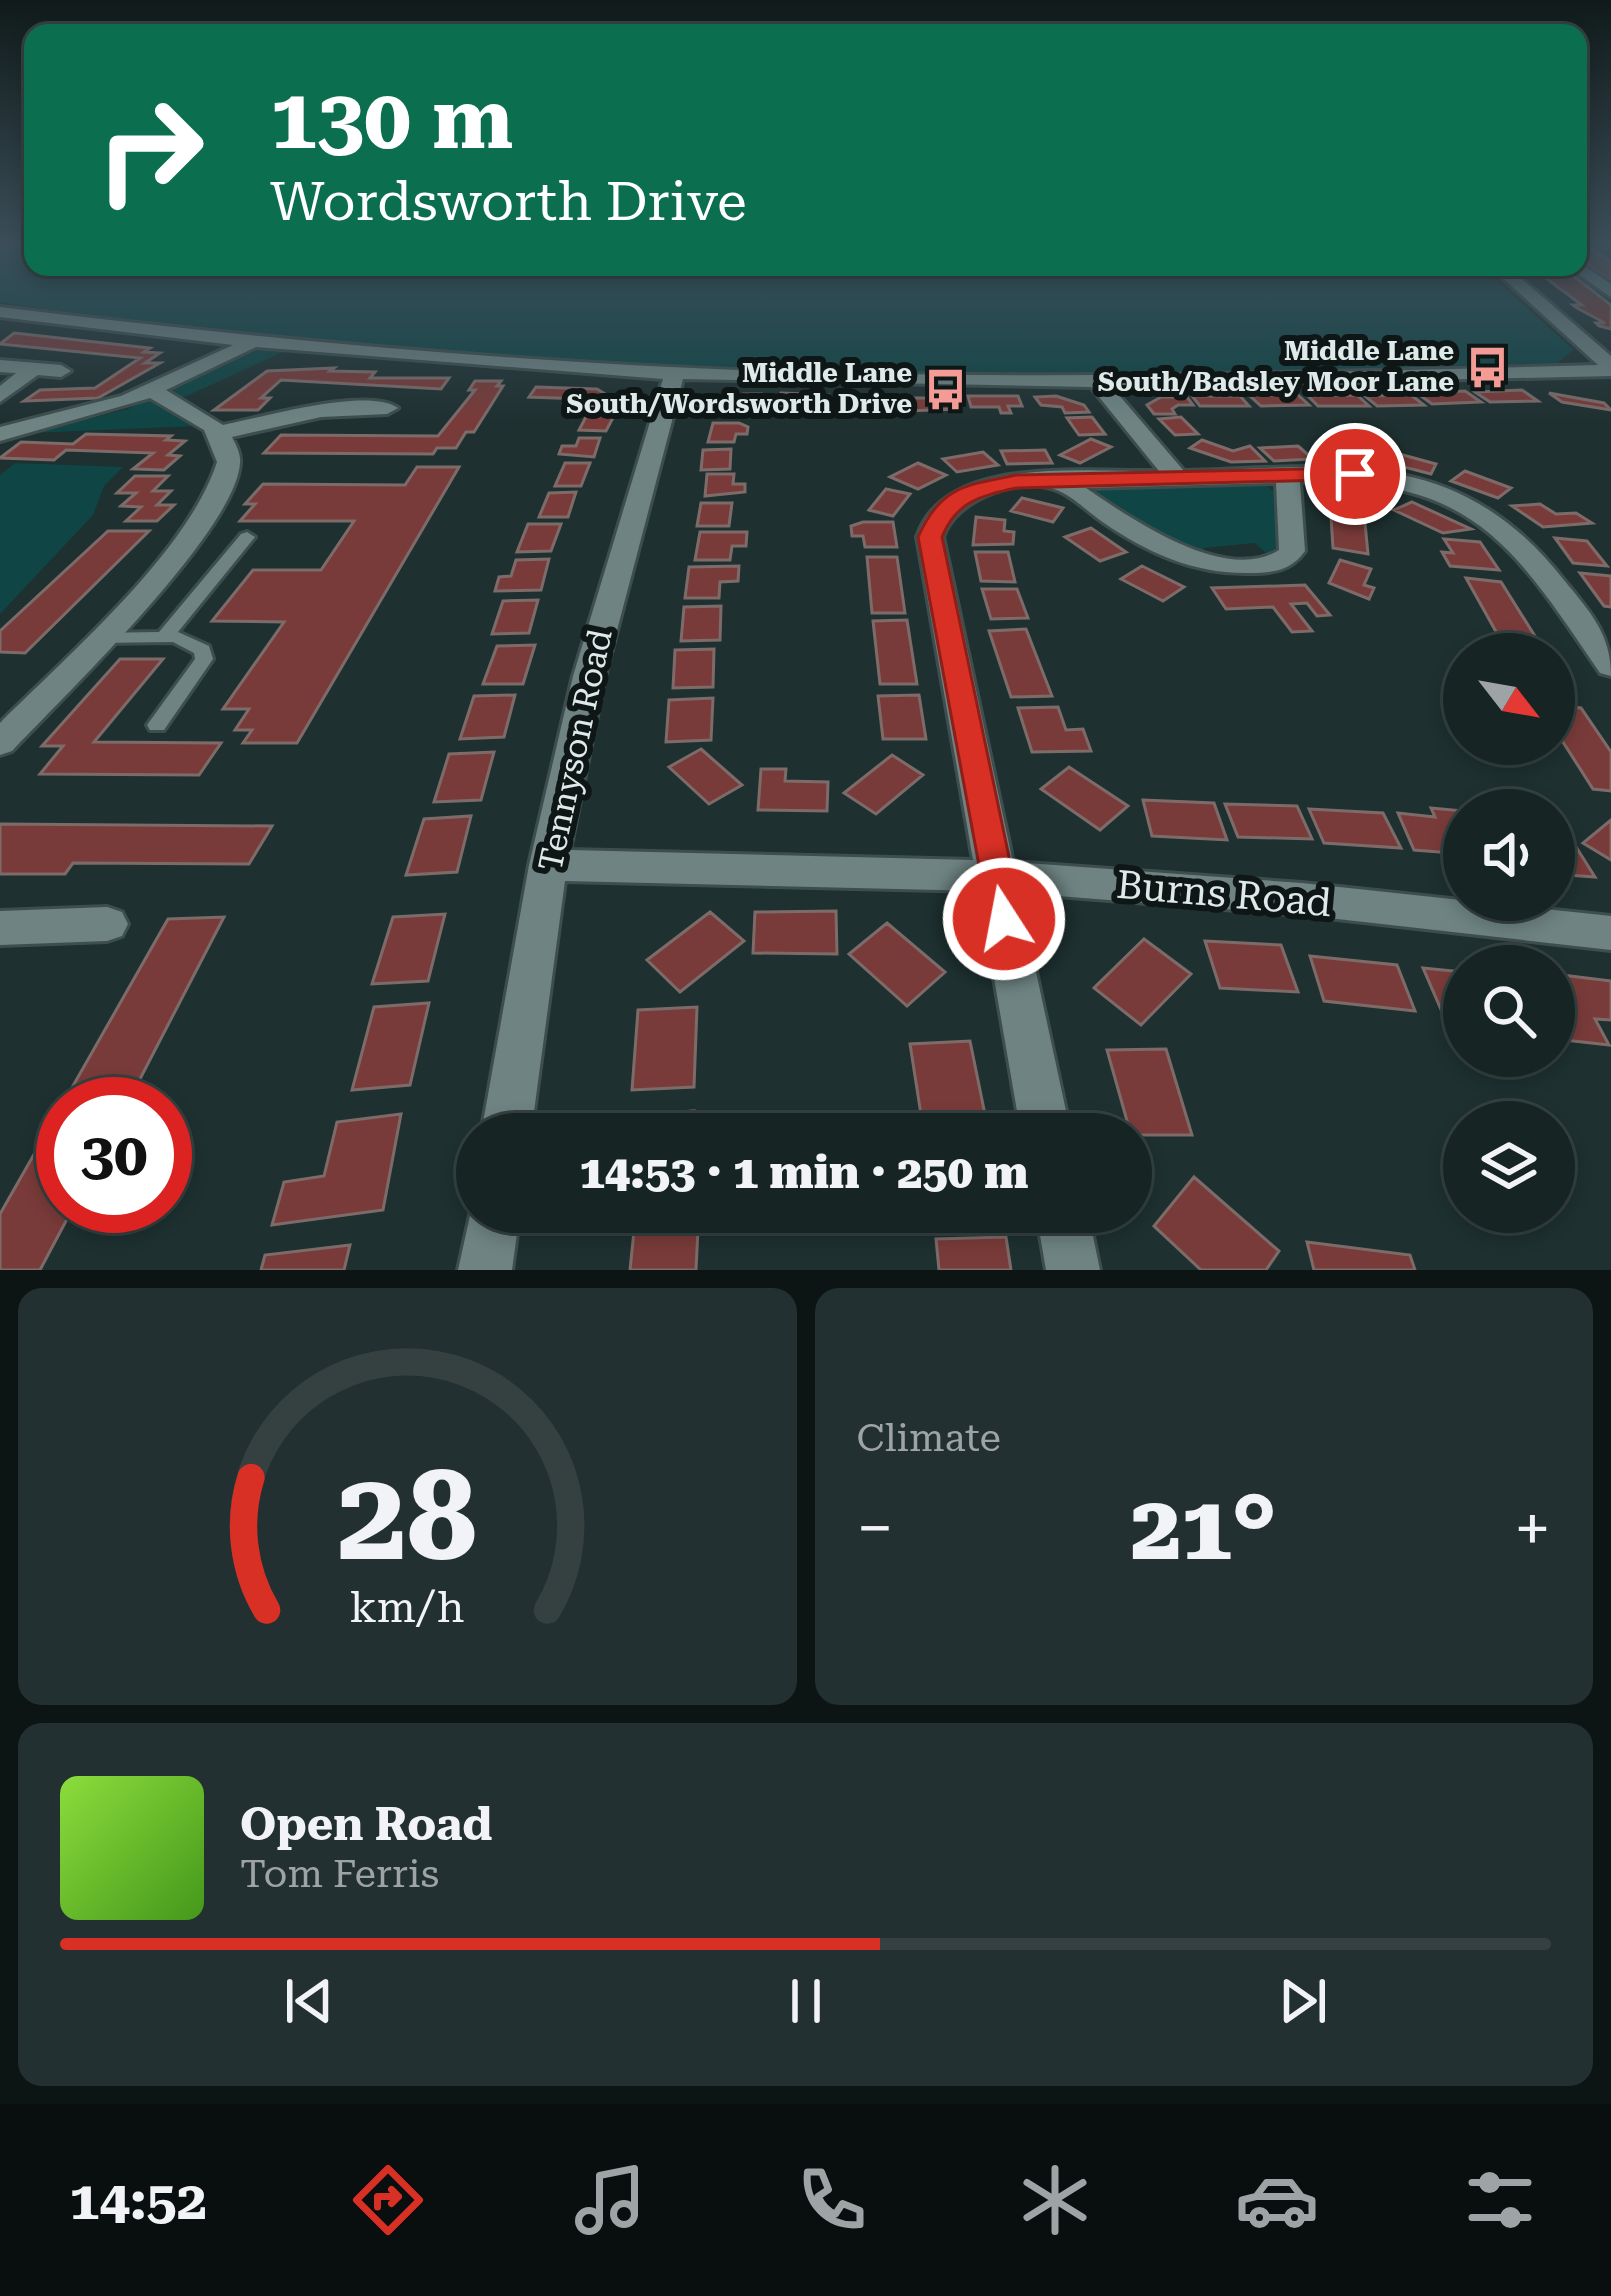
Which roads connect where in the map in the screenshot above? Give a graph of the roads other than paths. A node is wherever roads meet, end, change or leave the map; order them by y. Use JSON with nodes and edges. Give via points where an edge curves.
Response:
{"nodes":[{"id":1,"x":1540,"y":304,"type":"edge"},
{"id":2,"x":0,"y":312,"type":"edge"},
{"id":3,"x":249,"y":344,"type":"junction"},
{"id":4,"x":0,"y":367,"type":"edge"},
{"id":5,"x":1611,"y":368,"type":"edge"},
{"id":6,"x":32,"y":370,"type":"junction"},
{"id":7,"x":62,"y":371,"type":"dead end"},
{"id":8,"x":675,"y":374,"type":"junction"},
{"id":9,"x":1094,"y":380,"type":"junction"},
{"id":10,"x":152,"y":392,"type":"junction"},
{"id":11,"x":0,"y":396,"type":"edge"},
{"id":12,"x":387,"y":407,"type":"dead end"},
{"id":13,"x":0,"y":433,"type":"edge"},
{"id":14,"x":219,"y":433,"type":"junction"},
{"id":15,"x":1288,"y":475,"type":"junction"},
{"id":16,"x":1177,"y":478,"type":"junction"},
{"id":17,"x":1061,"y":481,"type":"junction"},
{"id":18,"x":247,"y":537,"type":"dead end"},
{"id":19,"x":96,"y":638,"type":"junction"},
{"id":20,"x":164,"y":638,"type":"junction"},
{"id":21,"x":1611,"y":667,"type":"edge"},
{"id":22,"x":157,"y":725,"type":"dead end"},
{"id":23,"x":0,"y":743,"type":"edge"},
{"id":24,"x":548,"y":865,"type":"junction"},
{"id":25,"x":995,"y":876,"type":"junction"},
{"id":26,"x":107,"y":925,"type":"dead end"},
{"id":27,"x":0,"y":928,"type":"edge"},
{"id":28,"x":1611,"y":933,"type":"edge"},
{"id":29,"x":509,"y":1113,"type":"edge"},
{"id":30,"x":1042,"y":1113,"type":"edge"},
{"id":31,"x":491,"y":1233,"type":"edge"},
{"id":32,"x":1066,"y":1233,"type":"edge"},
{"id":33,"x":485,"y":1270,"type":"edge"},
{"id":34,"x":1073,"y":1270,"type":"edge"}],
"edges":[{"from":1,"to":5,"type":"street"},
{"from":2,"to":3,"type":"street"},
{"from":3,"to":8,"type":"street"},
{"from":3,"to":10,"type":"street"},
{"from":4,"to":6,"type":"street"},
{"from":5,"to":9,"type":"street"},
{"from":6,"to":7,"type":"street"},
{"from":6,"to":11,"type":"street"},
{"from":8,"to":9,"type":"street"},
{"from":8,"to":24,"type":"street","name":"Tennyson Road","via":[[624,540]]},
{"from":9,"to":16,"type":"street"},
{"from":10,"to":13,"type":"street"},
{"from":10,"to":14,"type":"street"},
{"from":12,"to":14,"type":"street","via":[[321,410]]},
{"from":14,"to":19,"type":"street","via":[[229,461],[212,510]]},
{"from":15,"to":16,"type":"street"},
{"from":15,"to":17,"type":"street","via":[[1292,550],[1278,563],[1243,566],[1174,556]]},
{"from":15,"to":21,"type":"street","via":[[1382,477],[1478,508],[1527,550]]},
{"from":16,"to":17,"type":"street"},
{"from":17,"to":25,"type":"street","via":[[972,491],[941,509],[930,537]]},
{"from":18,"to":20,"type":"lane"},
{"from":19,"to":20,"type":"lane"},
{"from":19,"to":23,"type":"street"},
{"from":20,"to":22,"type":"lane","via":[[194,642],[204,659]]},
{"from":24,"to":25,"type":"street","name":"Burns Road"},
{"from":24,"to":29,"type":"street","name":"Tennyson Road"},
{"from":25,"to":28,"type":"street","name":"Burns Road"},
{"from":25,"to":30,"type":"street"},
{"from":26,"to":27,"type":"street"},
{"from":31,"to":33,"type":"street"},
{"from":32,"to":34,"type":"street"}]}
